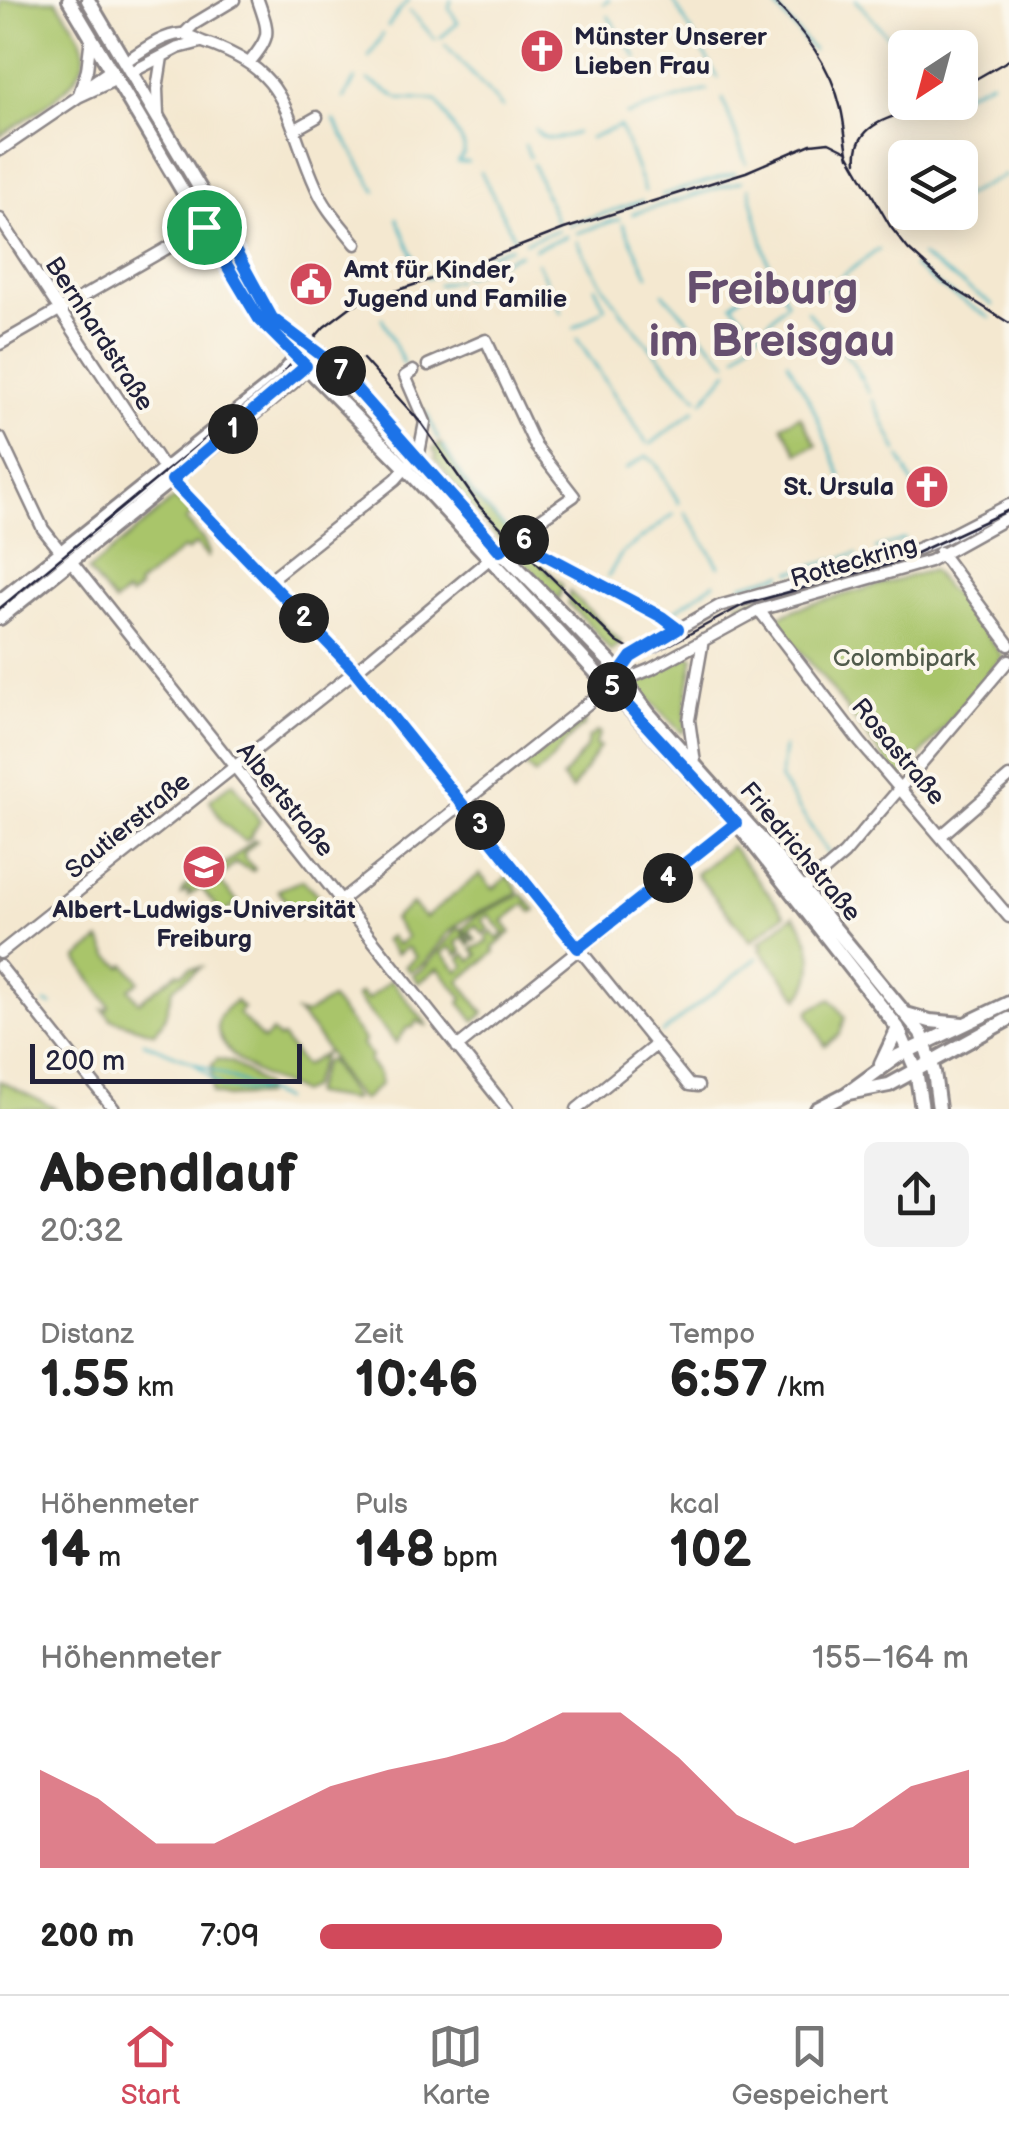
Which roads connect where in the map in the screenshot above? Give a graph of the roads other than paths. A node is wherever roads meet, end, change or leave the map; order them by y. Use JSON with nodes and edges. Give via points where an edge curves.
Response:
{"nodes":[{"id":1,"x":70,"y":0,"type":"edge"},
{"id":2,"x":88,"y":0,"type":"edge"},
{"id":3,"x":234,"y":0,"type":"edge"},
{"id":4,"x":258,"y":0,"type":"edge"},
{"id":5,"x":184,"y":33,"type":"junction"},
{"id":6,"x":91,"y":36,"type":"junction"},
{"id":7,"x":202,"y":42,"type":"junction"},
{"id":8,"x":162,"y":57,"type":"junction"},
{"id":9,"x":250,"y":63,"type":"junction"},
{"id":10,"x":129,"y":67,"type":"junction"},
{"id":11,"x":114,"y":74,"type":"junction"},
{"id":12,"x":80,"y":93,"type":"junction"},
{"id":13,"x":158,"y":115,"type":"junction"},
{"id":14,"x":318,"y":117,"type":"dead end"},
{"id":15,"x":294,"y":130,"type":"junction"},
{"id":16,"x":0,"y":150,"type":"edge"},
{"id":17,"x":0,"y":219,"type":"edge"},
{"id":18,"x":204,"y":227,"type":"junction"},
{"id":19,"x":225,"y":232,"type":"junction"},
{"id":20,"x":356,"y":244,"type":"dead end"},
{"id":21,"x":58,"y":308,"type":"junction"},
{"id":22,"x":0,"y":344,"type":"edge"},
{"id":23,"x":312,"y":348,"type":"junction"},
{"id":24,"x":302,"y":362,"type":"junction"},
{"id":25,"x":428,"y":365,"type":"dead end"},
{"id":26,"x":413,"y":371,"type":"dead end"},
{"id":27,"x":0,"y":438,"type":"edge"},
{"id":28,"x":417,"y":456,"type":"junction"},
{"id":29,"x":406,"y":468,"type":"junction"},
{"id":30,"x":168,"y":475,"type":"junction"},
{"id":31,"x":1009,"y":505,"type":"edge"},
{"id":32,"x":1009,"y":517,"type":"edge"},
{"id":33,"x":518,"y":536,"type":"junction"},
{"id":34,"x":935,"y":542,"type":"junction"},
{"id":35,"x":496,"y":555,"type":"junction"},
{"id":36,"x":942,"y":555,"type":"junction"},
{"id":37,"x":67,"y":557,"type":"junction"},
{"id":38,"x":268,"y":581,"type":"junction"},
{"id":39,"x":0,"y":602,"type":"edge"},
{"id":40,"x":759,"y":610,"type":"junction"},
{"id":41,"x":0,"y":618,"type":"edge"},
{"id":42,"x":675,"y":626,"type":"junction"},
{"id":43,"x":703,"y":640,"type":"junction"},
{"id":44,"x":1009,"y":644,"type":"edge"},
{"id":45,"x":1009,"y":660,"type":"edge"},
{"id":46,"x":355,"y":671,"type":"junction"},
{"id":47,"x":617,"y":680,"type":"junction"},
{"id":48,"x":695,"y":762,"type":"junction"},
{"id":49,"x":233,"y":767,"type":"junction"},
{"id":50,"x":1009,"y":777,"type":"edge"},
{"id":51,"x":902,"y":788,"type":"junction"},
{"id":52,"x":462,"y":804,"type":"junction"},
{"id":53,"x":736,"y":823,"type":"junction"},
{"id":54,"x":942,"y":835,"type":"junction"},
{"id":55,"x":803,"y":889,"type":"junction"},
{"id":56,"x":340,"y":902,"type":"junction"},
{"id":57,"x":1009,"y":917,"type":"edge"},
{"id":58,"x":578,"y":948,"type":"junction"},
{"id":59,"x":0,"y":954,"type":"edge"},
{"id":60,"x":0,"y":966,"type":"edge"},
{"id":61,"x":1009,"y":1003,"type":"edge"},
{"id":62,"x":906,"y":1014,"type":"junction"},
{"id":63,"x":1009,"y":1019,"type":"edge"},
{"id":64,"x":966,"y":1025,"type":"junction"},
{"id":65,"x":898,"y":1028,"type":"junction"},
{"id":66,"x":656,"y":1044,"type":"junction"},
{"id":67,"x":927,"y":1044,"type":"junction"},
{"id":68,"x":457,"y":1047,"type":"junction"},
{"id":69,"x":910,"y":1051,"type":"junction"},
{"id":70,"x":931,"y":1060,"type":"junction"},
{"id":71,"x":880,"y":1066,"type":"junction"},
{"id":72,"x":916,"y":1070,"type":"junction"},
{"id":73,"x":889,"y":1084,"type":"junction"},
{"id":74,"x":698,"y":1086,"type":"dead end"},
{"id":75,"x":846,"y":1094,"type":"junction"},
{"id":76,"x":922,"y":1106,"type":"edge"},
{"id":77,"x":114,"y":1109,"type":"edge"},
{"id":78,"x":507,"y":1109,"type":"edge"},
{"id":79,"x":577,"y":1109,"type":"edge"},
{"id":80,"x":816,"y":1109,"type":"edge"},
{"id":81,"x":939,"y":1109,"type":"edge"}],
"edges":[{"from":1,"to":6,"type":"main road"},
{"from":2,"to":10,"type":"main road"},
{"from":3,"to":5,"type":"street"},
{"from":4,"to":9,"type":"street","via":[[268,32]]},
{"from":5,"to":7,"type":"street"},
{"from":5,"to":10,"type":"street","via":[[164,39]]},
{"from":6,"to":11,"type":"main road"},
{"from":6,"to":12,"type":"street"},
{"from":7,"to":8,"type":"street"},
{"from":7,"to":9,"type":"street"},
{"from":8,"to":10,"type":"street"},
{"from":8,"to":13,"type":"street"},
{"from":9,"to":15,"type":"street","via":[[274,88]]},
{"from":10,"to":11,"type":"main road"},
{"from":10,"to":13,"type":"main road"},
{"from":11,"to":12,"type":"street"},
{"from":11,"to":18,"type":"main road"},
{"from":12,"to":16,"type":"street"},
{"from":13,"to":19,"type":"main road"},
{"from":14,"to":15,"type":"street"},
{"from":15,"to":20,"type":"street","via":[[316,188]]},
{"from":17,"to":21,"type":"street","name":"Bernhardstraße"},
{"from":18,"to":19,"type":"main road"},
{"from":18,"to":21,"type":"street"},
{"from":18,"to":24,"type":"main road","via":[[254,312]]},
{"from":19,"to":23,"type":"main road","via":[[267,312]]},
{"from":21,"to":22,"type":"street"},
{"from":21,"to":30,"type":"street","name":"Bernhardstraße"},
{"from":23,"to":24,"type":"main road"},
{"from":23,"to":28,"type":"main road"},
{"from":24,"to":29,"type":"main road"},
{"from":24,"to":30,"type":"main road"},
{"from":25,"to":33,"type":"street","name":"Sautierstraße","via":[[486,340],[536,447],[574,496]]},
{"from":26,"to":28,"type":"street","via":[[405,376],[426,422]]},
{"from":27,"to":37,"type":"street","name":"Albertstraße","via":[[43,529]]},
{"from":28,"to":29,"type":"street"},
{"from":28,"to":35,"type":"main road"},
{"from":29,"to":35,"type":"main road"},
{"from":29,"to":38,"type":"street"},
{"from":30,"to":37,"type":"main road"},
{"from":30,"to":38,"type":"street","name":"Bernhardstraße"},
{"from":31,"to":34,"type":"street","name":"Rotteckring"},
{"from":32,"to":36,"type":"street","name":"Rotteckring"},
{"from":33,"to":35,"type":"street","name":"Sautierstraße"},
{"from":33,"to":42,"type":"street"},
{"from":34,"to":36,"type":"street"},
{"from":34,"to":42,"type":"street","name":"Rotteckring","via":[[871,566],[727,602]]},
{"from":35,"to":46,"type":"street","name":"Sautierstraße"},
{"from":35,"to":47,"type":"main road"},
{"from":36,"to":40,"type":"street","name":"Rotteckring"},
{"from":36,"to":44,"type":"street"},
{"from":37,"to":39,"type":"main road"},
{"from":37,"to":41,"type":"main road"},
{"from":37,"to":49,"type":"street","name":"Albertstraße"},
{"from":38,"to":46,"type":"street","name":"Bernhardstraße"},
{"from":40,"to":43,"type":"street","name":"Rotteckring"},
{"from":40,"to":51,"type":"street","name":"Rosastraße"},
{"from":42,"to":47,"type":"street","name":"Rotteckring","via":[[631,657]]},
{"from":43,"to":47,"type":"street","name":"Rotteckring"},
{"from":43,"to":48,"type":"street","via":[[689,720]]},
{"from":45,"to":51,"type":"street"},
{"from":46,"to":49,"type":"street","name":"Sautierstraße"},
{"from":46,"to":52,"type":"street","name":"Bernhardstraße"},
{"from":47,"to":48,"type":"main road","name":"Friedrichstraße"},
{"from":47,"to":52,"type":"street"},
{"from":47,"to":53,"type":"main road","name":"Friedrichstraße"},
{"from":48,"to":55,"type":"main road","name":"Friedrichstraße"},
{"from":49,"to":56,"type":"street","name":"Albertstraße"},
{"from":49,"to":59,"type":"street","name":"Sautierstraße"},
{"from":50,"to":54,"type":"street"},
{"from":51,"to":54,"type":"street","name":"Rosastraße"},
{"from":51,"to":55,"type":"street"},
{"from":52,"to":56,"type":"street"},
{"from":52,"to":58,"type":"street","name":"Bernhardstraße"},
{"from":53,"to":58,"type":"street"},
{"from":53,"to":65,"type":"main road","name":"Friedrichstraße"},
{"from":54,"to":57,"type":"street","name":"Rosastraße"},
{"from":55,"to":62,"type":"main road","name":"Friedrichstraße"},
{"from":56,"to":68,"type":"street","name":"Albertstraße"},
{"from":58,"to":66,"type":"street","name":"Bernhardstraße"},
{"from":58,"to":68,"type":"street"},
{"from":60,"to":77,"type":"street"},
{"from":61,"to":64,"type":"main road"},
{"from":62,"to":64,"type":"main road"},
{"from":62,"to":67,"type":"main road","name":"Friedrichstraße"},
{"from":63,"to":70,"type":"main road"},
{"from":64,"to":67,"type":"main road"},
{"from":65,"to":69,"type":"main road","name":"Friedrichstraße"},
{"from":65,"to":71,"type":"main road"},
{"from":66,"to":74,"type":"street","name":"Bernhardstraße"},
{"from":66,"to":79,"type":"street"},
{"from":67,"to":69,"type":"main road"},
{"from":67,"to":70,"type":"main road","name":"Friedrichstraße"},
{"from":68,"to":78,"type":"street","name":"Albertstraße"},
{"from":69,"to":71,"type":"main road"},
{"from":69,"to":72,"type":"main road","name":"Friedrichstraße"},
{"from":70,"to":72,"type":"main road"},
{"from":70,"to":81,"type":"main road","name":"Friedrichstraße"},
{"from":71,"to":75,"type":"main road"},
{"from":72,"to":73,"type":"main road"},
{"from":72,"to":76,"type":"main road","name":"Friedrichstraße"},
{"from":73,"to":75,"type":"main road"},
{"from":73,"to":76,"type":"main road","via":[[917,1096]]},
{"from":75,"to":80,"type":"main road"}]}
